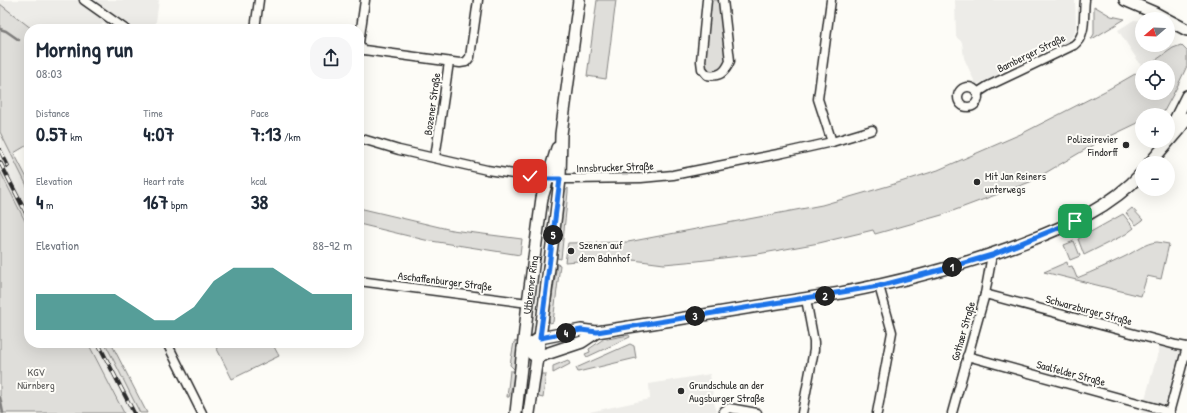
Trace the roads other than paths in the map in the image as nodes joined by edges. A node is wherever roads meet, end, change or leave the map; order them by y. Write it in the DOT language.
graph roads {
  1 [pos="84,0"];
  2 [pos="259,0"];
  3 [pos="365,0"];
  4 [pos="478,0"];
  5 [pos="579,0"];
  6 [pos="707,0"];
  7 [pos="723,0"];
  8 [pos="831,0"];
  9 [pos="1085,0"];
  10 [pos="1125,0"];
  11 [pos="1141,3"];
  12 [pos="1156,12"];
  13 [pos="1175,23"];
  14 [pos="118,24"];
  15 [pos="256,24"];
  16 [pos="362,24"];
  17 [pos="1187,30"];
  18 [pos="364,50"];
  19 [pos="449,62"];
  20 [pos="977,93"];
  21 [pos="1187,96"];
  22 [pos="1187,118"];
  23 [pos="1175,120"];
  24 [pos="872,130"];
  25 [pos="1175,132"];
  26 [pos="561,134"];
  27 [pos="364,140"];
  28 [pos="832,142"];
  29 [pos="1162,148"];
  30 [pos="1156,156"];
  31 [pos="435,158"];
  32 [pos="547,179"];
  33 [pos="560,179"];
  34 [pos="1135,179"];
  35 [pos="992,255"];
  36 [pos="364,282"];
  37 [pos="879,286"];
  38 [pos="984,294"];
  39 [pos="806,298"];
  40 [pos="528,303"];
  41 [pos="597,332"];
  42 [pos="540,338"];
  43 [pos="1187,347"];
  44 [pos="170,348"];
  45 [pos="523,349"];
  46 [pos="967,356"];
  47 [pos="537,357"];
  48 [pos="724,412"];
  49 [pos="202,413"];
  50 [pos="516,413"];
  51 [pos="529,413"];
  52 [pos="757,413"];
  53 [pos="802,413"];
  54 [pos="877,413"];
  55 [pos="952,413"];
  56 [pos="1169,413"];
  1 -- 14 [label="street"];
  2 -- 15 [label="street"];
  3 -- 16 [label="street"];
  4 -- 19 [label="street, Bozener Straße"];
  5 -- 26 [label="main road, Utbremer Ring"];
  6 -- 7 [label="street"];
  8 -- 28 [label="street"];
  9 -- 20 [label="street, Bamberger Straße"];
  10 -- 11 [label="main road"];
  11 -- 12 [label="main road"];
  13 -- 17 [label="main road"];
  18 -- 19 [label="street"];
  19 -- 31 [label="street, Bozener Straße"];
  21 -- 23 [label="main road"];
  22 -- 25 [label="main road"];
  24 -- 28 [label="street, Innsbrucker Straße"];
  26 -- 32 [label="main road, Utbremer Ring"];
  26 -- 33 [label="main road, Utbremer Ring"];
  27 -- 31 [label="street, Innsbrucker Straße"];
  28 -- 33 [label="street, Innsbrucker Straße"];
  29 -- 30 [label="main road"];
  31 -- 32 [label="street, Innsbrucker Straße"];
  32 -- 33 [label="street, Innsbrucker Straße"];
  32 -- 40 [label="main road, Utbremer Ring"];
  33 -- 42 [label="main road, Utbremer Ring"];
  34 -- 35 [label="main road"];
  35 -- 37 [label="main road"];
  35 -- 38 [label="street, Gothaer Straße"];
  36 -- 40 [label="street, Aschaffenburger Straße"];
  37 -- 39 [label="main road"];
  37 -- 54 [label="street"];
  38 -- 43 [label="street, Schwarzburger Straße"];
  38 -- 46 [label="street, Gothaer Straße"];
  39 -- 41 [label="main road"];
  39 -- 53 [label="street"];
  40 -- 45 [label="main road, Utbremer Ring"];
  41 -- 42 [label="main road"];
  41 -- 47 [label="main road"];
  42 -- 45 [label="main road"];
  42 -- 47 [label="main road, Utbremer Ring"];
  43 -- 56 [label="street"];
  44 -- 49 [label="street"];
  45 -- 47 [label="main road"];
  45 -- 50 [label="main road, Utbremer Ring"];
  46 -- 55 [label="street, Gothaer Straße"];
  46 -- 56 [label="street, Saalfelder Straße"];
  47 -- 51 [label="main road, Utbremer Ring"];
  48 -- 52 [label="street"];
}
